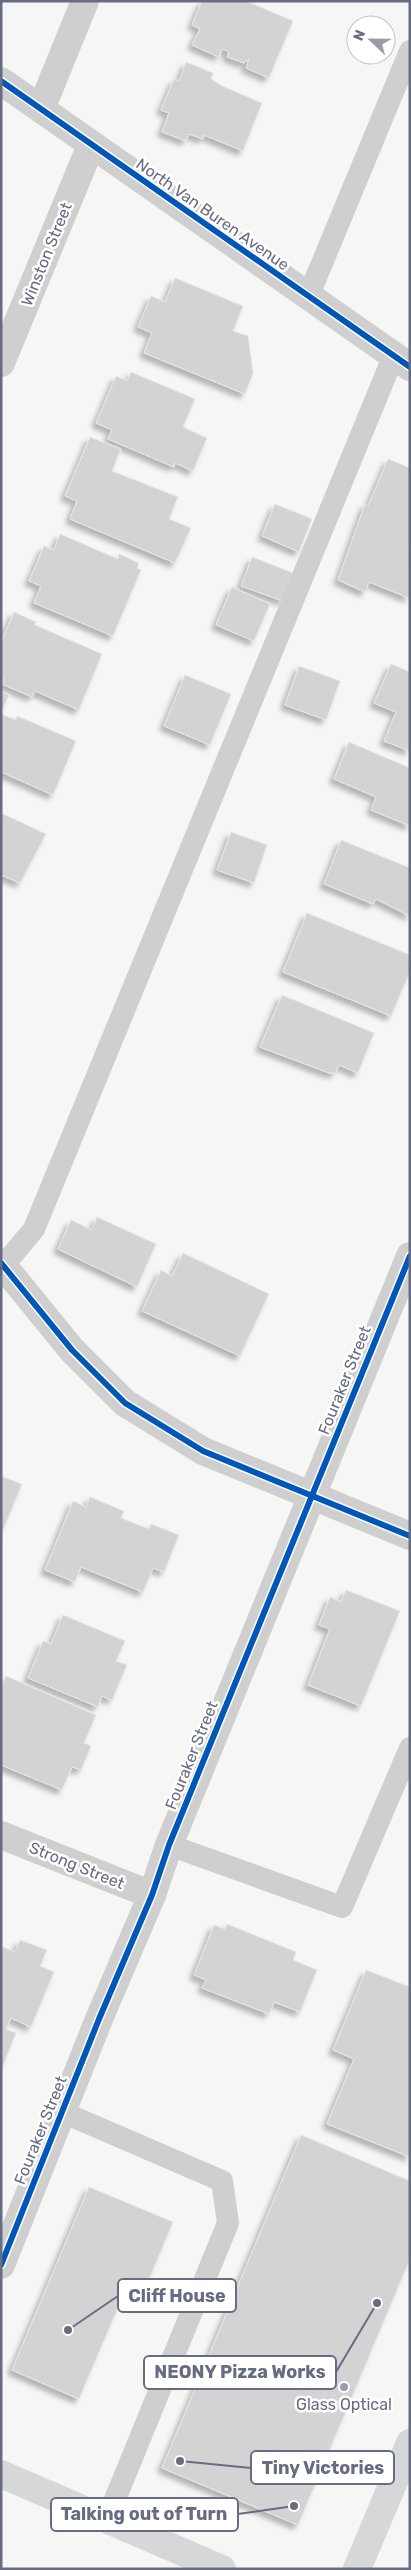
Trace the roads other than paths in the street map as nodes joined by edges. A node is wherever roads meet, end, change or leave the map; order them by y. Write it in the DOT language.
graph roads {
  1 [pos="85,1"];
  2 [pos="410,51"];
  3 [pos="1,81"];
  4 [pos="41,109"];
  5 [pos="91,145"];
  6 [pos="308,297"];
  7 [pos="402,361"];
  8 [pos="1,363"];
  9 [pos="410,1256"];
  10 [pos="2,1264"];
  11 [pos="312,1496"];
  12 [pos="410,1536"];
  13 [pos="410,1748"];
  14 [pos="1,1835"];
  15 [pos="169,1845"];
  16 [pos="152,1895"];
  17 [pos="62,2112"];
  18 [pos="1,2265"];
  19 [pos="410,2443"];
  20 [pos="1,2474"];
  21 [pos="107,2519"];
  22 [pos="222,2569"];
  23 [pos="358,2569"];
  1 -- 4 [label="street"];
  2 -- 6 [label="lane"];
  3 -- 4 [label="street, North Van Buren Avenue"];
  4 -- 5 [label="street, North Van Buren Avenue"];
  5 -- 6 [label="street, North Van Buren Avenue"];
  5 -- 8 [label="street, Winston Street"];
  6 -- 7 [label="street, North Van Buren Avenue"];
  7 -- 10 [label="lane"];
  9 -- 11 [label="street, Fouraker Street"];
  10 -- 11 [label="street"];
  11 -- 12 [label="street"];
  11 -- 15 [label="street, Fouraker Street"];
  13 -- 15 [label="lane"];
  14 -- 16 [label="street, Strong Street"];
  15 -- 16 [label="street, Fouraker Street"];
  16 -- 17 [label="street, Fouraker Street"];
  17 -- 18 [label="street, Fouraker Street"];
  17 -- 21 [label="lane"];
  19 -- 23 [label="main road"];
  20 -- 21 [label="main road"];
  21 -- 22 [label="main road"];
}
